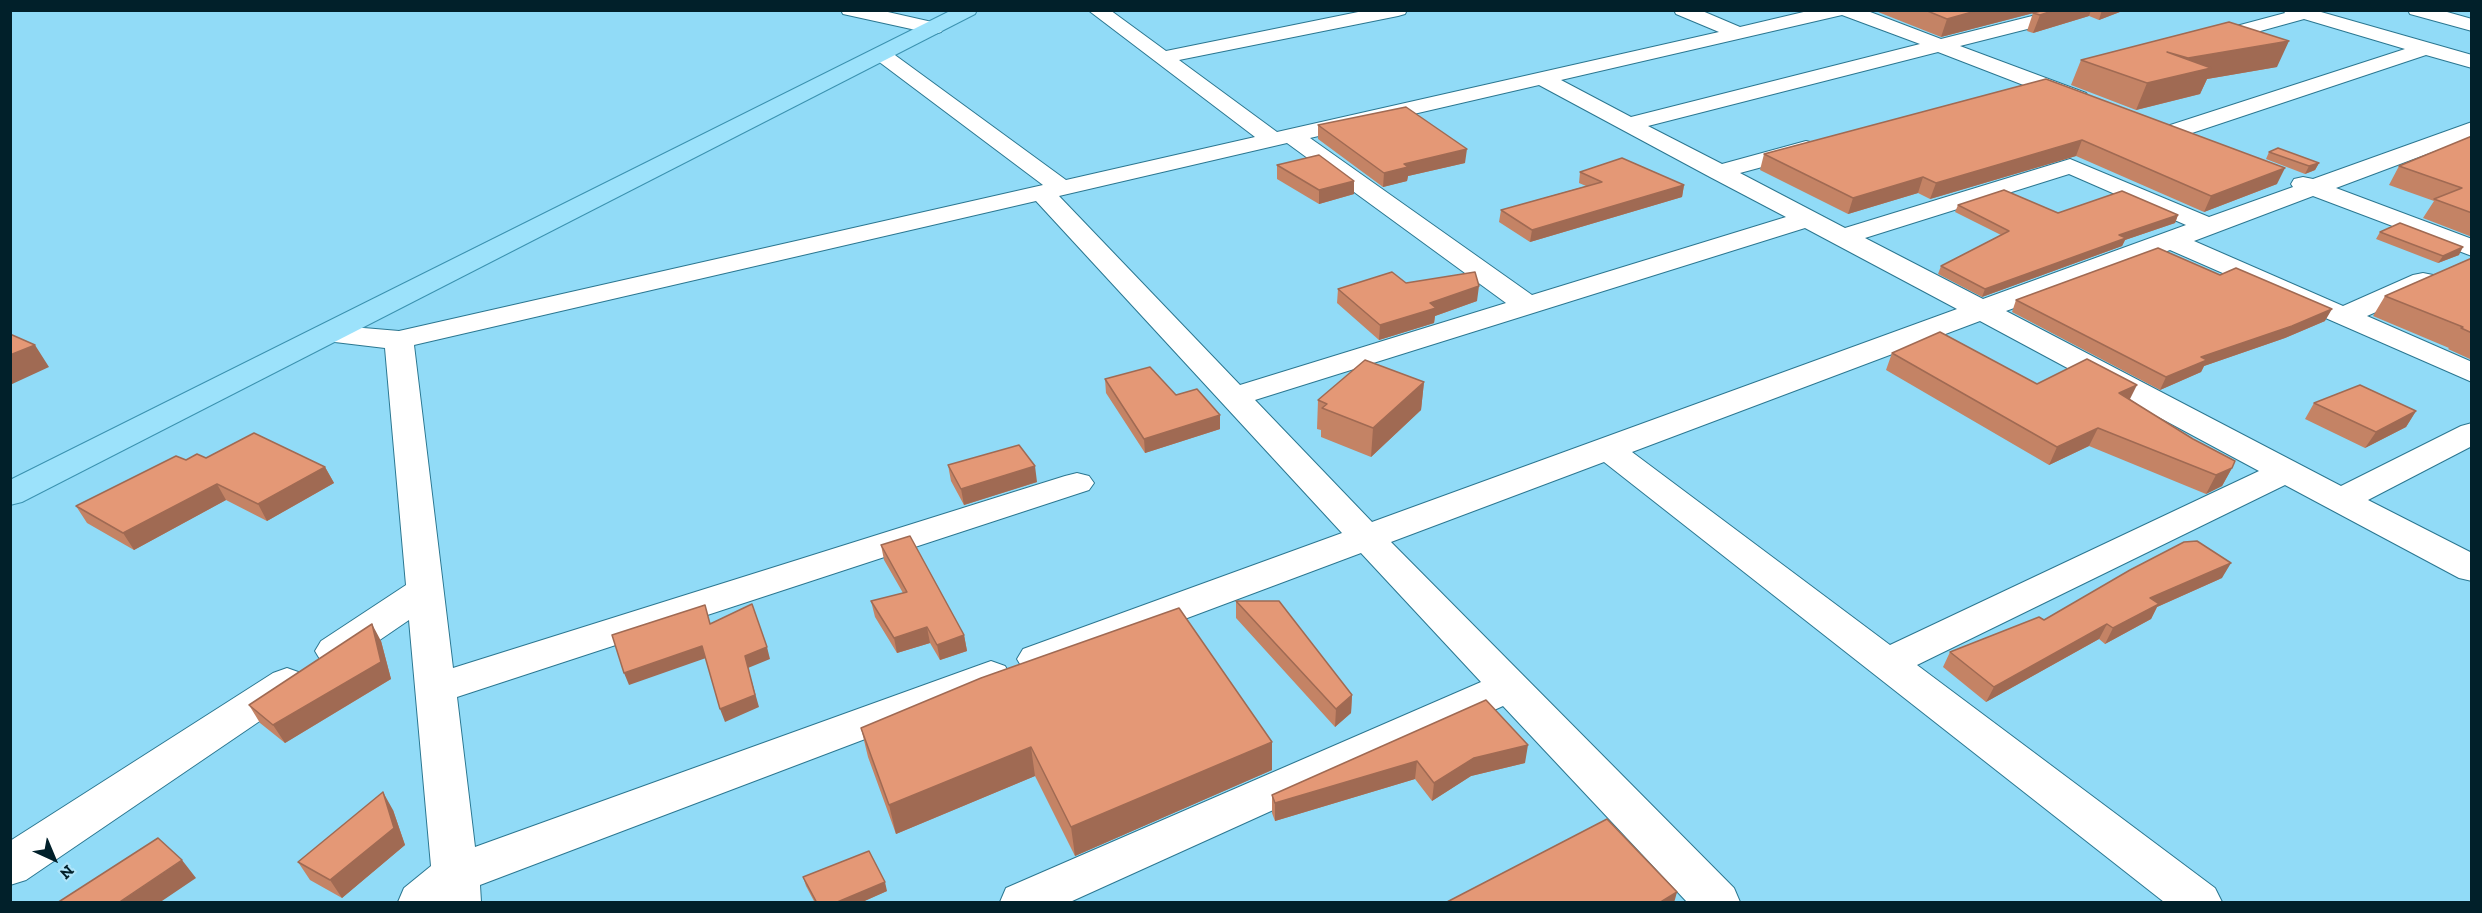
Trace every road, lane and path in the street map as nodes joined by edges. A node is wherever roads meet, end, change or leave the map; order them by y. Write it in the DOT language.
graph roads {
  1 [pos="850,10"];
  2 [pos="968,10"];
  3 [pos="1097,10"];
  4 [pos="1398,10"];
  5 [pos="1683,10"];
  6 [pos="1839,10"];
  7 [pos="1846,10"];
  8 [pos="2080,10"];
  9 [pos="2417,10"];
  10 [pos="2298,12"];
  11 [pos="2466,21"];
  12 [pos="934,28"];
  13 [pos="1738,33"];
  14 [pos="2189,44"];
  15 [pos="1940,46"];
  16 [pos="2424,49"];
  17 [pos="880,54"];
  18 [pos="1161,58"];
  19 [pos="2472,62"];
  20 [pos="2075,75"];
  21 [pos="1541,78"];
  22 [pos="2041,84"];
  23 [pos="2006,94"];
  24 [pos="2094,105"];
  25 [pos="1628,124"];
  26 [pos="2148,125"];
  27 [pos="2472,129"];
  28 [pos="2169,133"];
  29 [pos="1283,138"];
  30 [pos="1822,144"];
  31 [pos="2202,146"];
  32 [pos="1718,172"];
  33 [pos="2279,175"];
  34 [pos="2312,188"];
  35 [pos="1052,190"];
  36 [pos="1807,219"];
  37 [pos="2209,226"];
  38 [pos="1842,237"];
  39 [pos="2170,240"];
  40 [pos="2472,248"];
  41 [pos="2472,261"];
  42 [pos="1527,305"];
  43 [pos="1980,310"];
  44 [pos="2343,316"];
  45 [pos="328,334"];
  46 [pos="399,340"];
  47 [pos="2472,373"];
  48 [pos="1233,397"];
  49 [pos="2472,433"];
  50 [pos="1606,448"];
  51 [pos="2286,471"];
  52 [pos="1077,483"];
  53 [pos="10,494"];
  54 [pos="2340,500"];
  55 [pos="1366,537"];
  56 [pos="2472,569"];
  57 [pos="426,590"];
  58 [pos="1886,663"];
  59 [pos="1509,686"];
  60 [pos="436,689"];
  61 [pos="10,866"];
  62 [pos="456,888"];
  63 [pos="1033,901"];
  64 [pos="421,903"];
  65 [pos="1717,903"];
  66 [pos="2198,903"];
  1 -- 12 [label="street"];
  2 -- 12 [label="main road"];
  3 -- 18 [label="street"];
  4 -- 18 [label="street"];
  5 -- 13 [label="street"];
  6 -- 13 [label="street"];
  7 -- 15 [label="street"];
  8 -- 15 [label="street"];
  9 -- 11 [label="street"];
  10 -- 14 [label="street"];
  10 -- 16 [label="street"];
  12 -- 17 [label="main road"];
  13 -- 21 [label="street"];
  15 -- 22 [label="street"];
  15 -- 25 [label="street"];
  16 -- 19 [label="street"];
  16 -- 28 [label="street"];
  17 -- 35 [label="street"];
  17 -- 45 [label="main road"];
  18 -- 29 [label="street"];
  20 -- 22 [label="street"];
  21 -- 25 [label="street"];
  21 -- 29 [label="street"];
  22 -- 23 [label="street"];
  22 -- 24 [label="street"];
  25 -- 32 [label="street"];
  26 -- 28 [label="street"];
  27 -- 34 [label="street"];
  28 -- 31 [label="street"];
  29 -- 35 [label="street"];
  29 -- 42 [label="street"];
  30 -- 32 [label="street"];
  32 -- 36 [label="street"];
  33 -- 34 [label="street"];
  34 -- 37 [label="street"];
  34 -- 40 [label="street"];
  35 -- 46 [label="street"];
  35 -- 48 [label="street"];
  36 -- 38 [label="street"];
  36 -- 42 [label="street"];
  37 -- 38 [label="street"];
  37 -- 39 [label="street"];
  38 -- 43 [label="street"];
  39 -- 43 [label="street"];
  39 -- 44 [label="street"];
  41 -- 44 [label="street"];
  42 -- 48 [label="street"];
  43 -- 50 [label="street"];
  43 -- 51 [label="street"];
  44 -- 47 [label="street"];
  45 -- 46 [label="street"];
  45 -- 53 [label="main road"];
  46 -- 57 [label="street"];
  48 -- 55 [label="street"];
  49 -- 54 [label="street"];
  50 -- 55 [label="street"];
  50 -- 58 [label="street"];
  51 -- 54 [label="street"];
  51 -- 58 [label="street"];
  52 -- 60 [label="street"];
  54 -- 56 [label="street"];
  55 -- 59 [label="street"];
  55 -- 62 [label="street"];
  57 -- 60 [label="street"];
  57 -- 61 [label="street"];
  58 -- 66 [label="street"];
  59 -- 63 [label="street"];
  59 -- 65 [label="street"];
  60 -- 62 [label="street"];
  62 -- 64 [label="street"];
}
